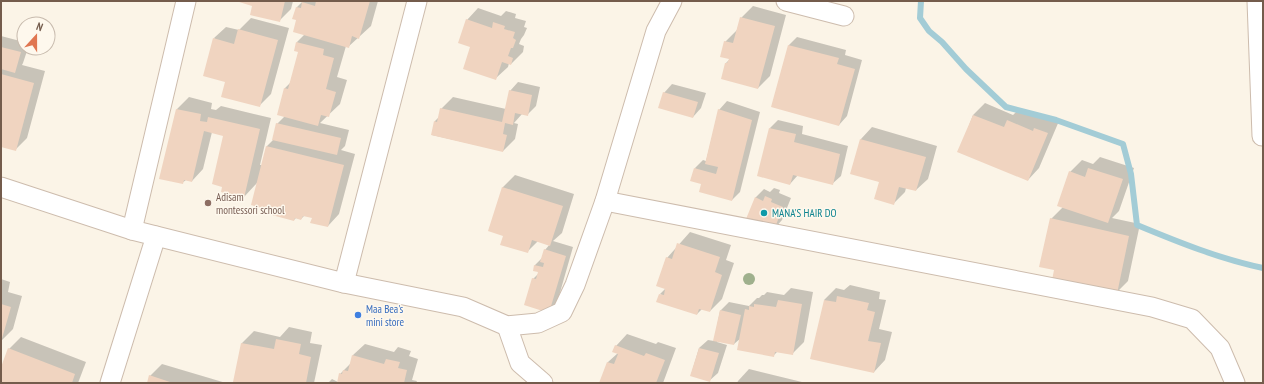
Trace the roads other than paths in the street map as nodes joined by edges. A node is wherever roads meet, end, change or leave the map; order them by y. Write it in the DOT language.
graph roads {
  1 [pos="186,1"];
  2 [pos="417,1"];
  3 [pos="672,1"];
  4 [pos="786,1"];
  5 [pos="1257,1"];
  6 [pos="844,16"];
  7 [pos="1262,136"];
  8 [pos="1,188"];
  9 [pos="605,201"];
  10 [pos="132,230"];
  11 [pos="156,236"];
  12 [pos="344,283"];
  13 [pos="507,326"];
  14 [pos="110,383"];
  15 [pos="543,383"];
  16 [pos="1235,383"];
  1 -- 10 [label="street"];
  2 -- 12 [label="street"];
  3 -- 9 [label="street"];
  4 -- 6 [label="street"];
  5 -- 7 [label="street"];
  8 -- 10 [label="street"];
  9 -- 13 [label="street"];
  9 -- 16 [label="street"];
  10 -- 11 [label="street"];
  11 -- 12 [label="street"];
  11 -- 14 [label="street"];
  12 -- 13 [label="street"];
  13 -- 15 [label="street"];
}
